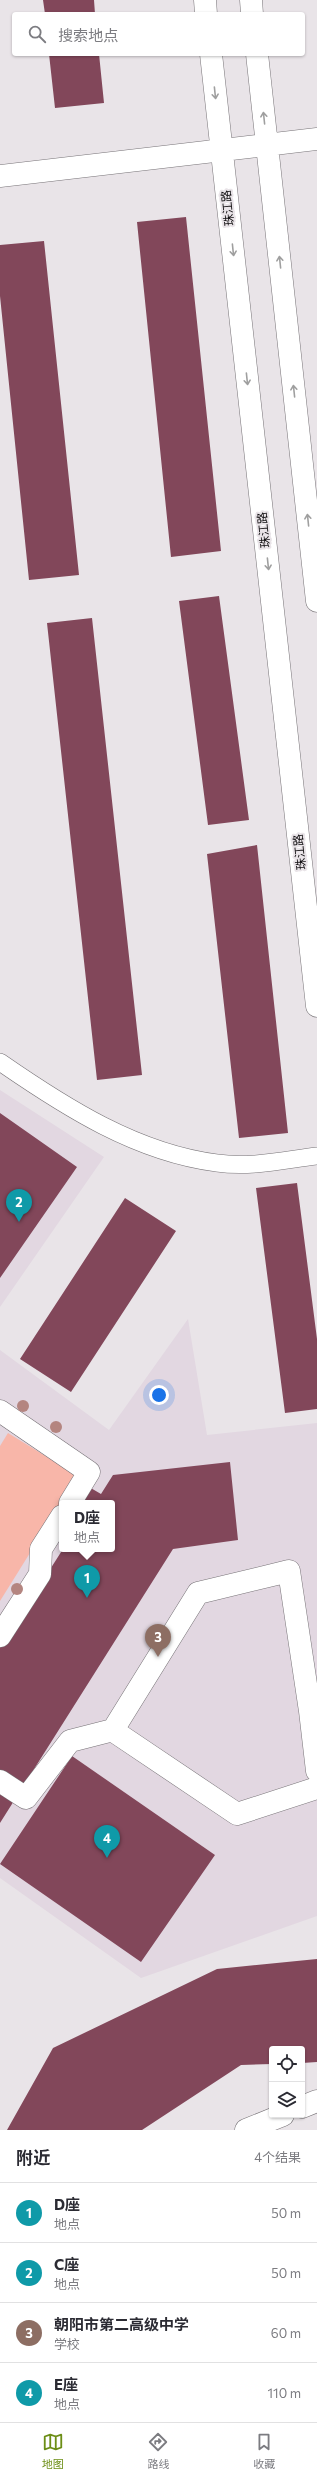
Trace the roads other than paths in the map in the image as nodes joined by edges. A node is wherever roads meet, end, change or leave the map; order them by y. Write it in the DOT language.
graph roads {
  1 [pos="205,0"];
  2 [pos="251,0"];
  3 [pos="206,12"];
  4 [pos="252,12"];
  5 [pos="211,56"];
  6 [pos="257,56"];
  7 [pos="317,139"];
  8 [pos="267,145"];
  9 [pos="222,150"];
  10 [pos="0,176"];
  11 [pos="317,601"];
  12 [pos="317,1006"];
  13 [pos="0,1062"];
  14 [pos="317,1156"];
  15 [pos="0,1410"];
  16 [pos="72,1500"];
  17 [pos="59,1521"];
  18 [pos="0,1636"];
  19 [pos="314,1711"];
  20 [pos="112,1730"];
  21 [pos="317,1771"];
  22 [pos="0,1781"];
  23 [pos="317,1788"];
  24 [pos="317,2101"];
  25 [pos="305,2106"];
  26 [pos="276,2118"];
  27 [pos="246,2130"];
  1 -- 3 [label="main road"];
  2 -- 4 [label="main road"];
  5 -- 9 [label="main road, 珠江路, one-way"];
  8 -- 6 [label="main road, one-way"];
  7 -- 8 [label="main road"];
  8 -- 9 [label="main road"];
  11 -- 8 [label="main road, one-way"];
  9 -- 10 [label="main road"];
  9 -- 12 [label="main road, 珠江路, one-way"];
  13 -- 14 [label="lane"];
  15 -- 16 [label="main road"];
  17 -- 18 [label="main road"];
  19 -- 20 [label="main road"];
  19 -- 21 [label="main road"];
  20 -- 22 [label="main road"];
  20 -- 23 [label="main road"];
  24 -- 25 [label="main road"];
  26 -- 27 [label="main road"];
}
